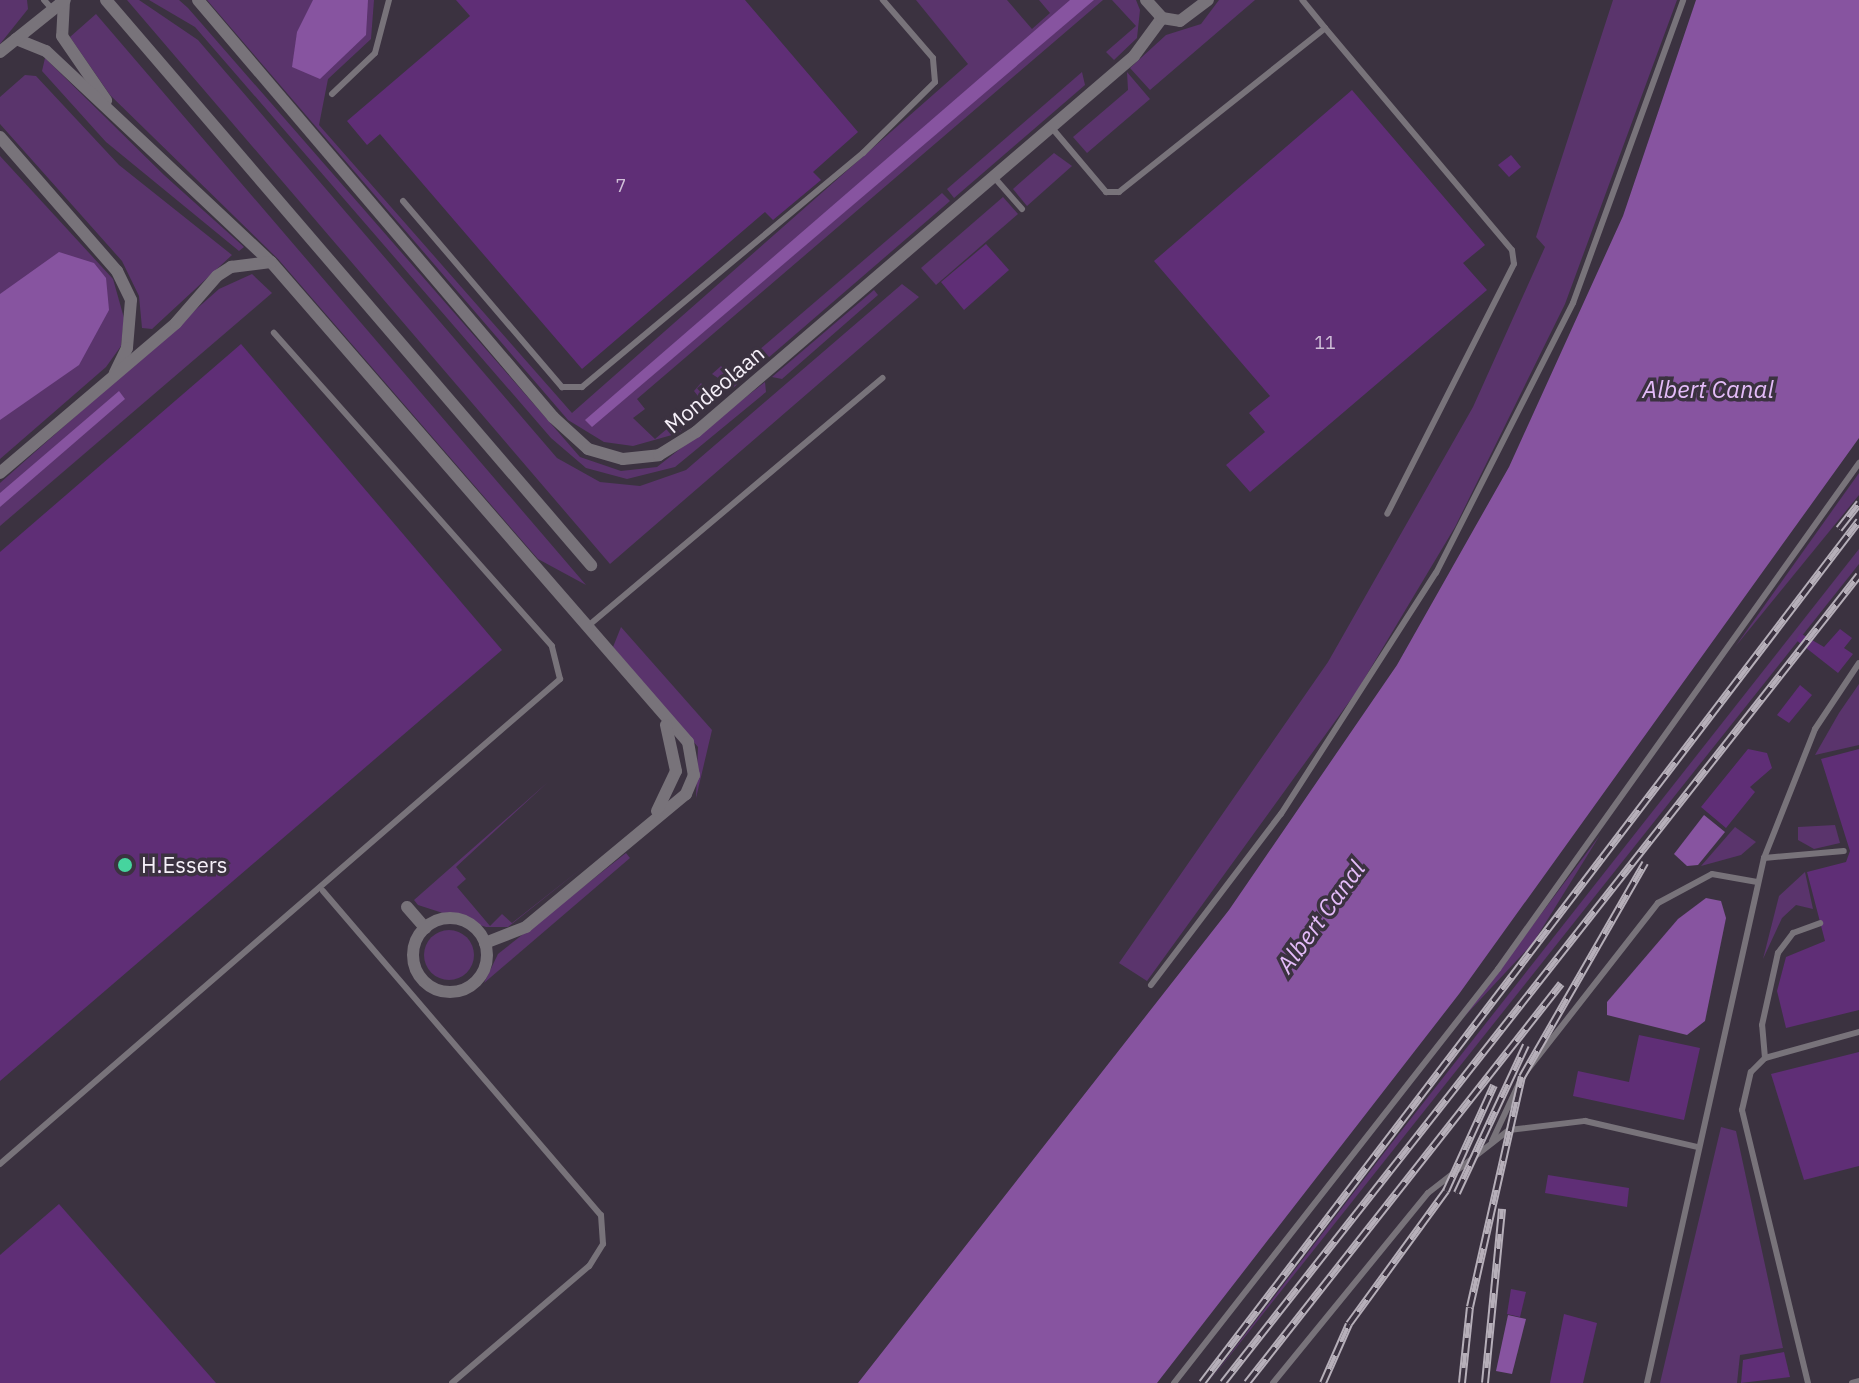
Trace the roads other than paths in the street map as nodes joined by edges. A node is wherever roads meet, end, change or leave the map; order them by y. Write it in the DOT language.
graph roads {
  1 [pos="106,0"];
  2 [pos="190,0"];
  3 [pos="198,0"];
  4 [pos="389,0"];
  5 [pos="883,0"];
  6 [pos="1146,0"];
  7 [pos="1208,0"];
  8 [pos="1302,0"];
  9 [pos="1683,0"];
  10 [pos="64,1"];
  11 [pos="48,5"];
  12 [pos="1162,18"];
  13 [pos="212,20"];
  14 [pos="1325,28"];
  15 [pos="16,39"];
  16 [pos="1,52"];
  17 [pos="332,94"];
  18 [pos="122,122"];
  19 [pos="1051,127"];
  20 [pos="0,137"];
  21 [pos="5,149"];
  22 [pos="993,176"];
  23 [pos="403,201"];
  24 [pos="1022,209"];
  25 [pos="271,262"];
  26 [pos="274,333"];
  27 [pos="883,378"];
  28 [pos="111,380"];
  29 [pos="1859,463"];
  30 [pos="0,473"];
  31 [pos="1387,514"];
  32 [pos="591,565"];
  33 [pos="585,628"];
  34 [pos="1859,663"];
  35 [pos="661,714"];
  36 [pos="644,828"];
  37 [pos="1844,851"];
  38 [pos="1764,858"];
  39 [pos="1757,882"];
  40 [pos="323,891"];
  41 [pos="407,907"];
  42 [pos="1820,923"];
  43 [pos="425,928"];
  44 [pos="485,943"];
  45 [pos="1151,985"];
  46 [pos="1859,1032"];
  47 [pos="1765,1058"];
  48 [pos="1492,1141"];
  49 [pos="1698,1147"];
  50 [pos="0,1164"];
  51 [pos="1859,1381"];
  52 [pos="452,1383"];
  53 [pos="1174,1383"];
  54 [pos="1273,1383"];
  55 [pos="1647,1383"];
  56 [pos="1808,1383"];
  57 [pos="1852,1383"];
  1 -- 32 [label="street"];
  2 -- 13 [label="street"];
  3 -- 13 [label="street"];
  4 -- 17 [label="lane"];
  5 -- 23 [label="lane"];
  6 -- 12 [label="street"];
  7 -- 12 [label="street"];
  8 -- 14 [label="lane"];
  9 -- 45 [label="lane"];
  10 -- 11 [label="street"];
  10 -- 18 [label="street"];
  11 -- 15 [label="street"];
  12 -- 19 [label="street, Mondeolaan"];
  13 -- 22 [label="street, Mondeolaan"];
  14 -- 19 [label="lane"];
  14 -- 31 [label="lane"];
  15 -- 16 [label="street"];
  15 -- 18 [label="street"];
  18 -- 25 [label="street"];
  19 -- 22 [label="street, Mondeolaan"];
  20 -- 21 [label="street"];
  21 -- 28 [label="street"];
  22 -- 24 [label="lane"];
  25 -- 28 [label="street"];
  25 -- 33 [label="street"];
  26 -- 40 [label="lane"];
  27 -- 33 [label="lane"];
  28 -- 30 [label="street"];
  29 -- 53 [label="lane"];
  33 -- 35 [label="street"];
  34 -- 38 [label="lane"];
  35 -- 36 [label="street"];
  35 -- 36 [label="street"];
  36 -- 44 [label="street"];
  37 -- 38 [label="lane"];
  38 -- 39 [label="lane"];
  39 -- 48 [label="lane"];
  39 -- 49 [label="lane"];
  40 -- 50 [label="lane"];
  40 -- 52 [label="lane"];
  41 -- 43 [label="street"];
  42 -- 47 [label="lane"];
  43 -- 44 [label="street"];
  43 -- 44 [label="street"];
  46 -- 47 [label="lane"];
  47 -- 56 [label="lane"];
  48 -- 49 [label="lane"];
  48 -- 54 [label="lane"];
  49 -- 55 [label="lane"];
  51 -- 57 [label="lane"];
}
